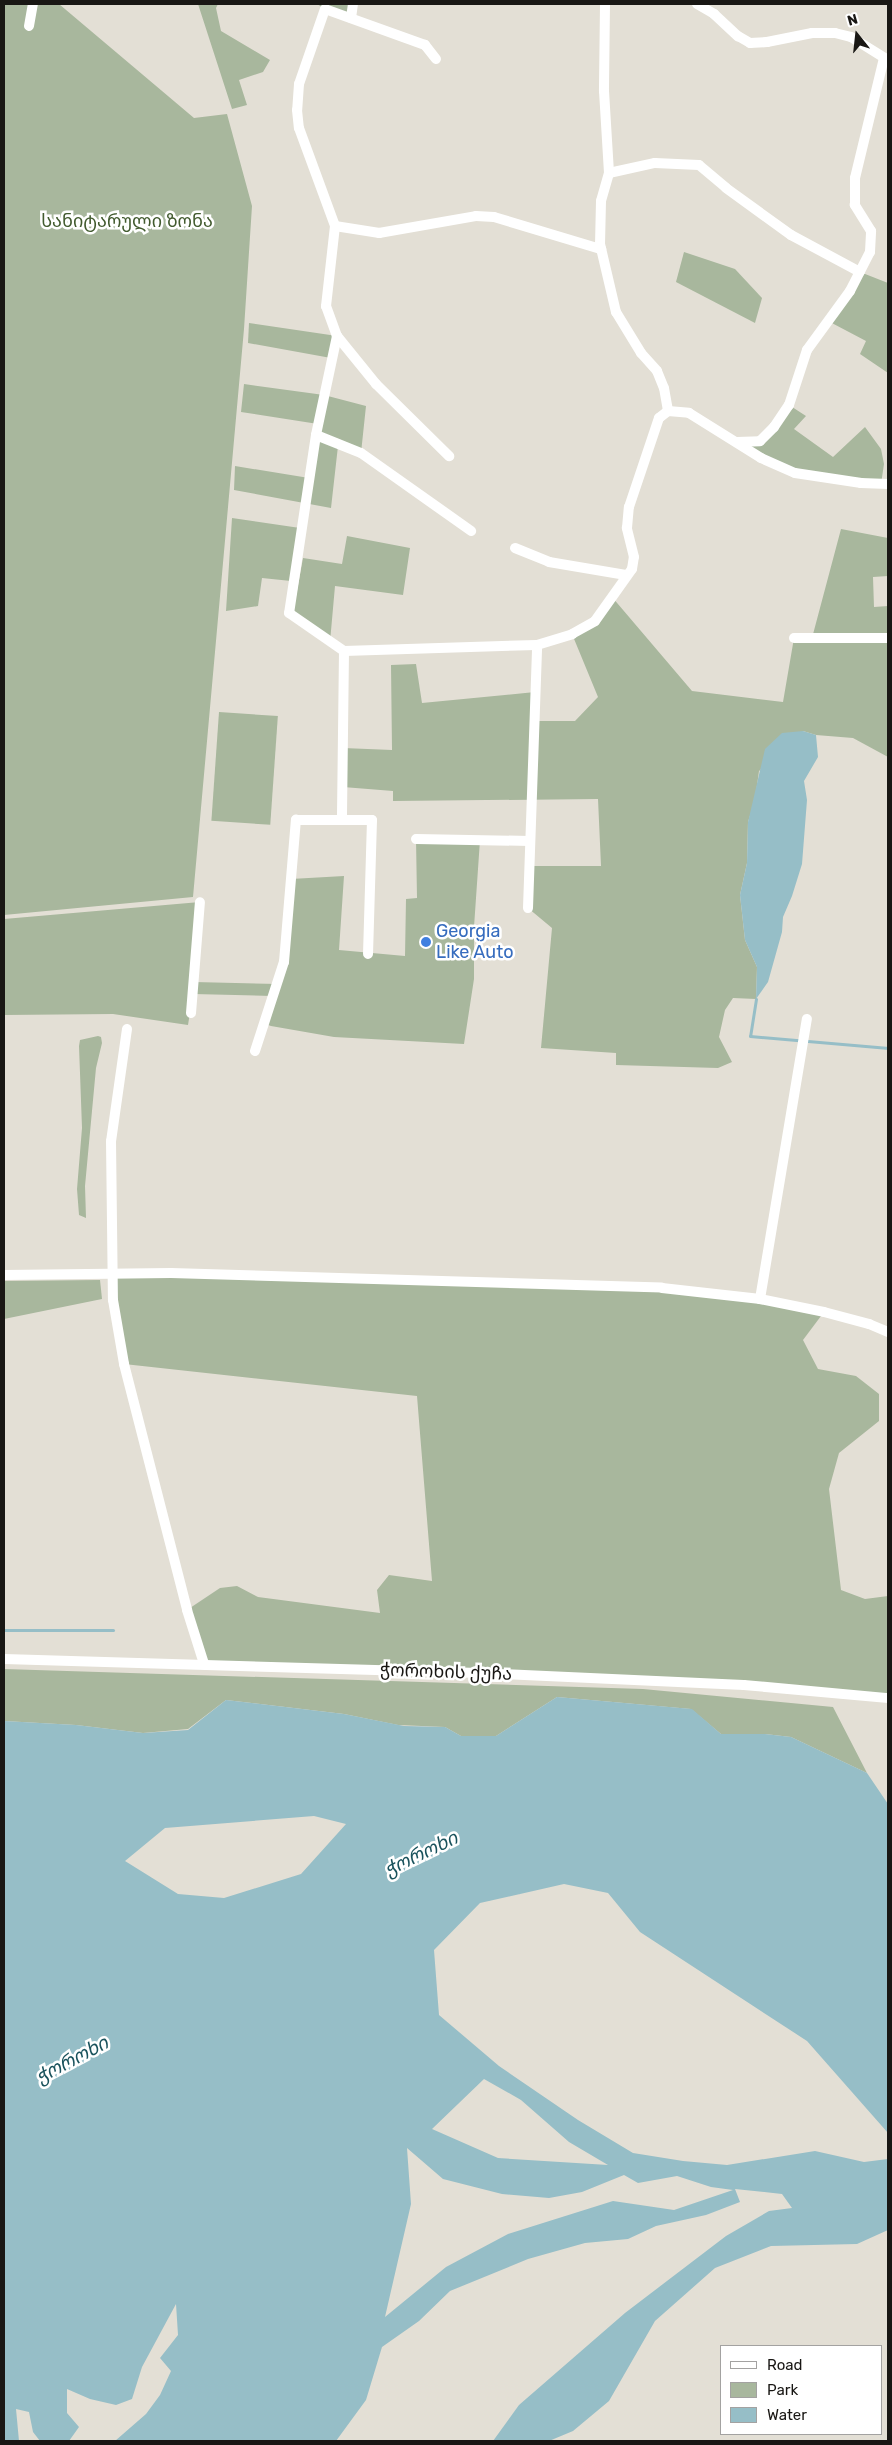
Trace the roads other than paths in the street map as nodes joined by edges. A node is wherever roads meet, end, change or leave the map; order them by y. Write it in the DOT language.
graph roads {
  1 [pos="33,4"];
  2 [pos="353,4"];
  3 [pos="604,4"];
  4 [pos="697,4"];
  5 [pos="351,18"];
  6 [pos="29,26"];
  7 [pos="436,59"];
  8 [pos="886,59"];
  9 [pos="609,173"];
  10 [pos="335,226"];
  11 [pos="601,249"];
  12 [pos="860,272"];
  13 [pos="337,336"];
  14 [pos="668,411"];
  15 [pos="316,435"];
  16 [pos="737,442"];
  17 [pos="449,456"];
  18 [pos="888,484"];
  19 [pos="471,531"];
  20 [pos="515,548"];
  21 [pos="626,575"];
  22 [pos="794,638"];
  23 [pos="888,638"];
  24 [pos="537,645"];
  25 [pos="344,652"];
  26 [pos="342,820"];
  27 [pos="416,839"];
  28 [pos="530,841"];
  29 [pos="200,902"];
  30 [pos="528,908"];
  31 [pos="368,954"];
  32 [pos="191,1012"];
  33 [pos="807,1019"];
  34 [pos="127,1029"];
  35 [pos="255,1051"];
  36 [pos="112,1274"];
  37 [pos="4,1275"];
  38 [pos="760,1299"];
  39 [pos="888,1332"];
  40 [pos="4,1659"];
  41 [pos="204,1664"];
  42 [pos="888,1698"];
  1 -- 6 [label="street"];
  2 -- 5 [label="street"];
  3 -- 9 [label="street"];
  4 -- 8 [label="street"];
  5 -- 7 [label="street"];
  5 -- 10 [label="street"];
  8 -- 12 [label="street"];
  9 -- 11 [label="street"];
  9 -- 12 [label="street"];
  10 -- 11 [label="street"];
  10 -- 13 [label="street"];
  11 -- 14 [label="street"];
  12 -- 16 [label="street"];
  13 -- 15 [label="street"];
  13 -- 17 [label="street"];
  14 -- 16 [label="street"];
  14 -- 21 [label="street"];
  15 -- 19 [label="street"];
  15 -- 25 [label="street"];
  16 -- 18 [label="street"];
  20 -- 21 [label="street"];
  21 -- 24 [label="street"];
  22 -- 23 [label="street"];
  24 -- 25 [label="street"];
  24 -- 28 [label="street"];
  25 -- 26 [label="street"];
  26 -- 31 [label="street"];
  26 -- 35 [label="street"];
  27 -- 28 [label="street"];
  28 -- 30 [label="street"];
  29 -- 32 [label="street"];
  33 -- 38 [label="street"];
  34 -- 36 [label="street"];
  36 -- 37 [label="street"];
  36 -- 38 [label="street"];
  36 -- 41 [label="street"];
  38 -- 39 [label="street"];
  40 -- 41 [label="street, ჭოროხის ქუჩა"];
  41 -- 42 [label="street, ჭოროხის ქუჩა"];
}
